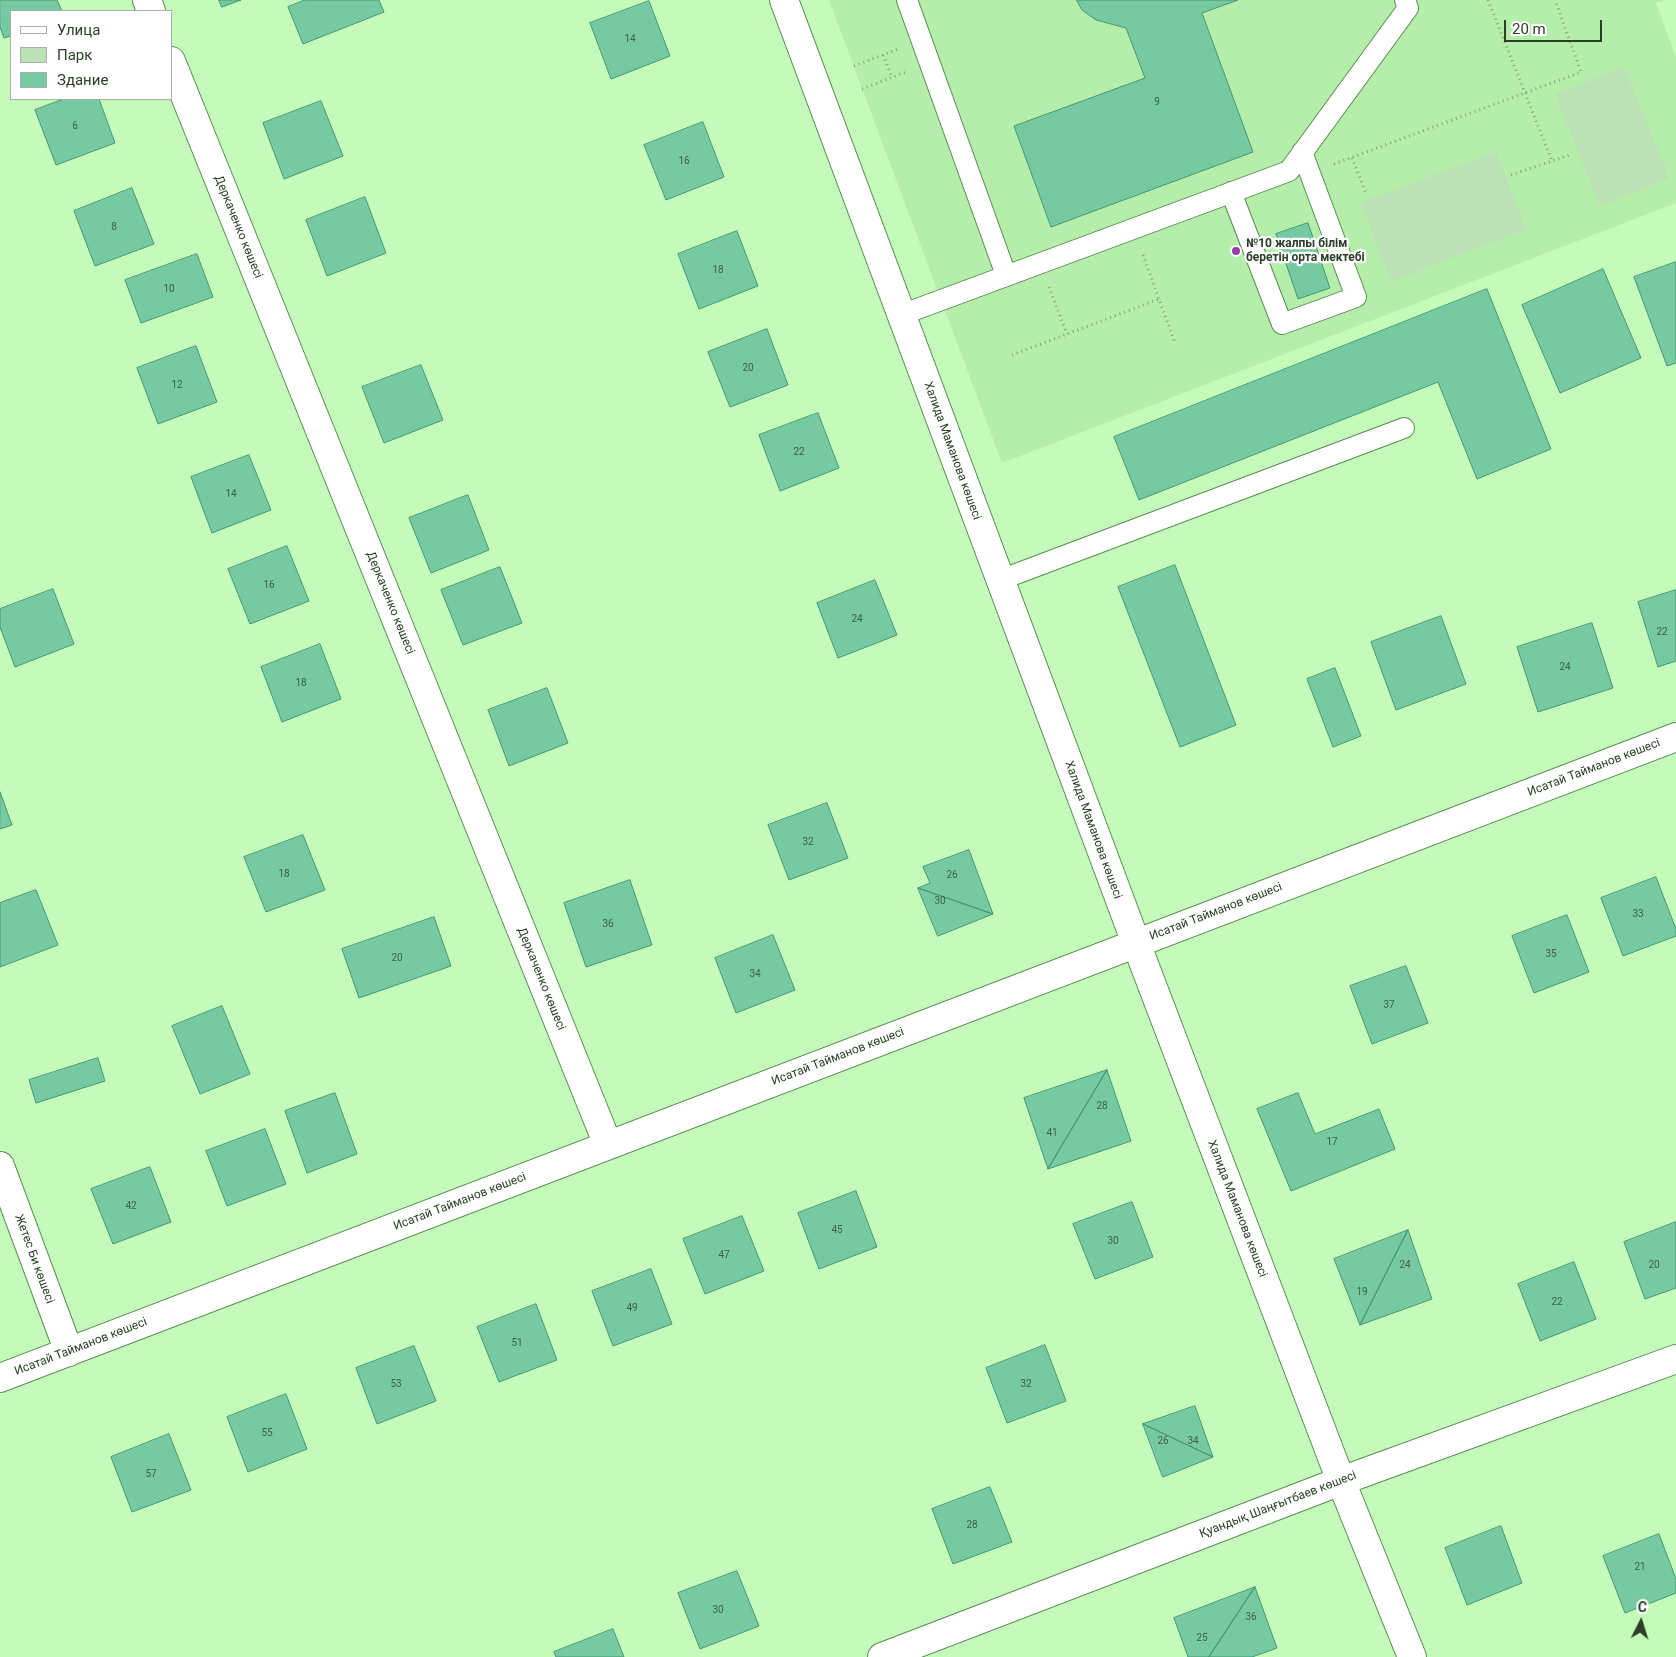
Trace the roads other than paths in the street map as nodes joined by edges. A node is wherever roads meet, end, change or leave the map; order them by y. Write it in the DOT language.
graph roads {
  1 [pos="784,0"];
  2 [pos="908,0"];
  3 [pos="1405,0"];
  4 [pos="172,63"];
  5 [pos="1302,152"];
  6 [pos="1231,192"];
  7 [pos="1006,275"];
  8 [pos="901,315"];
  9 [pos="1404,428"];
  10 [pos="1000,580"];
  11 [pos="1676,737"];
  12 [pos="1136,943"];
  13 [pos="608,1145"];
  14 [pos="0,1166"];
  15 [pos="69,1352"];
  16 [pos="1676,1359"];
  17 [pos="0,1378"];
  18 [pos="1341,1481"];
  19 [pos="882,1657"];
  20 [pos="1412,1657"];
  1 -- 8 [label="street, Халида Маманова көшесі"];
  2 -- 7 [label="lane"];
  3 -- 5 [label="lane"];
  4 -- 13 [label="street, Деркаченко көшесі"];
  5 -- 6 [label="lane"];
  5 -- 6 [label="lane"];
  6 -- 7 [label="lane"];
  7 -- 8 [label="lane"];
  8 -- 10 [label="street, Халида Маманова көшесі"];
  9 -- 10 [label="lane"];
  10 -- 12 [label="street, Халида Маманова көшесі"];
  11 -- 12 [label="street, Исатай Тайманов көшесі"];
  12 -- 13 [label="street, Исатай Тайманов көшесі"];
  12 -- 18 [label="street, Халида Маманова көшесі"];
  13 -- 15 [label="street, Исатай Тайманов көшесі"];
  14 -- 15 [label="street, Жетес Би көшесі"];
  15 -- 17 [label="street, Исатай Тайманов көшесі"];
  16 -- 18 [label="street, Қуандық Шаңғытбаев көшесі"];
  18 -- 19 [label="street, Қуандық Шаңғытбаев көшесі"];
  18 -- 20 [label="street, Халида Маманова көшесі"];
}
